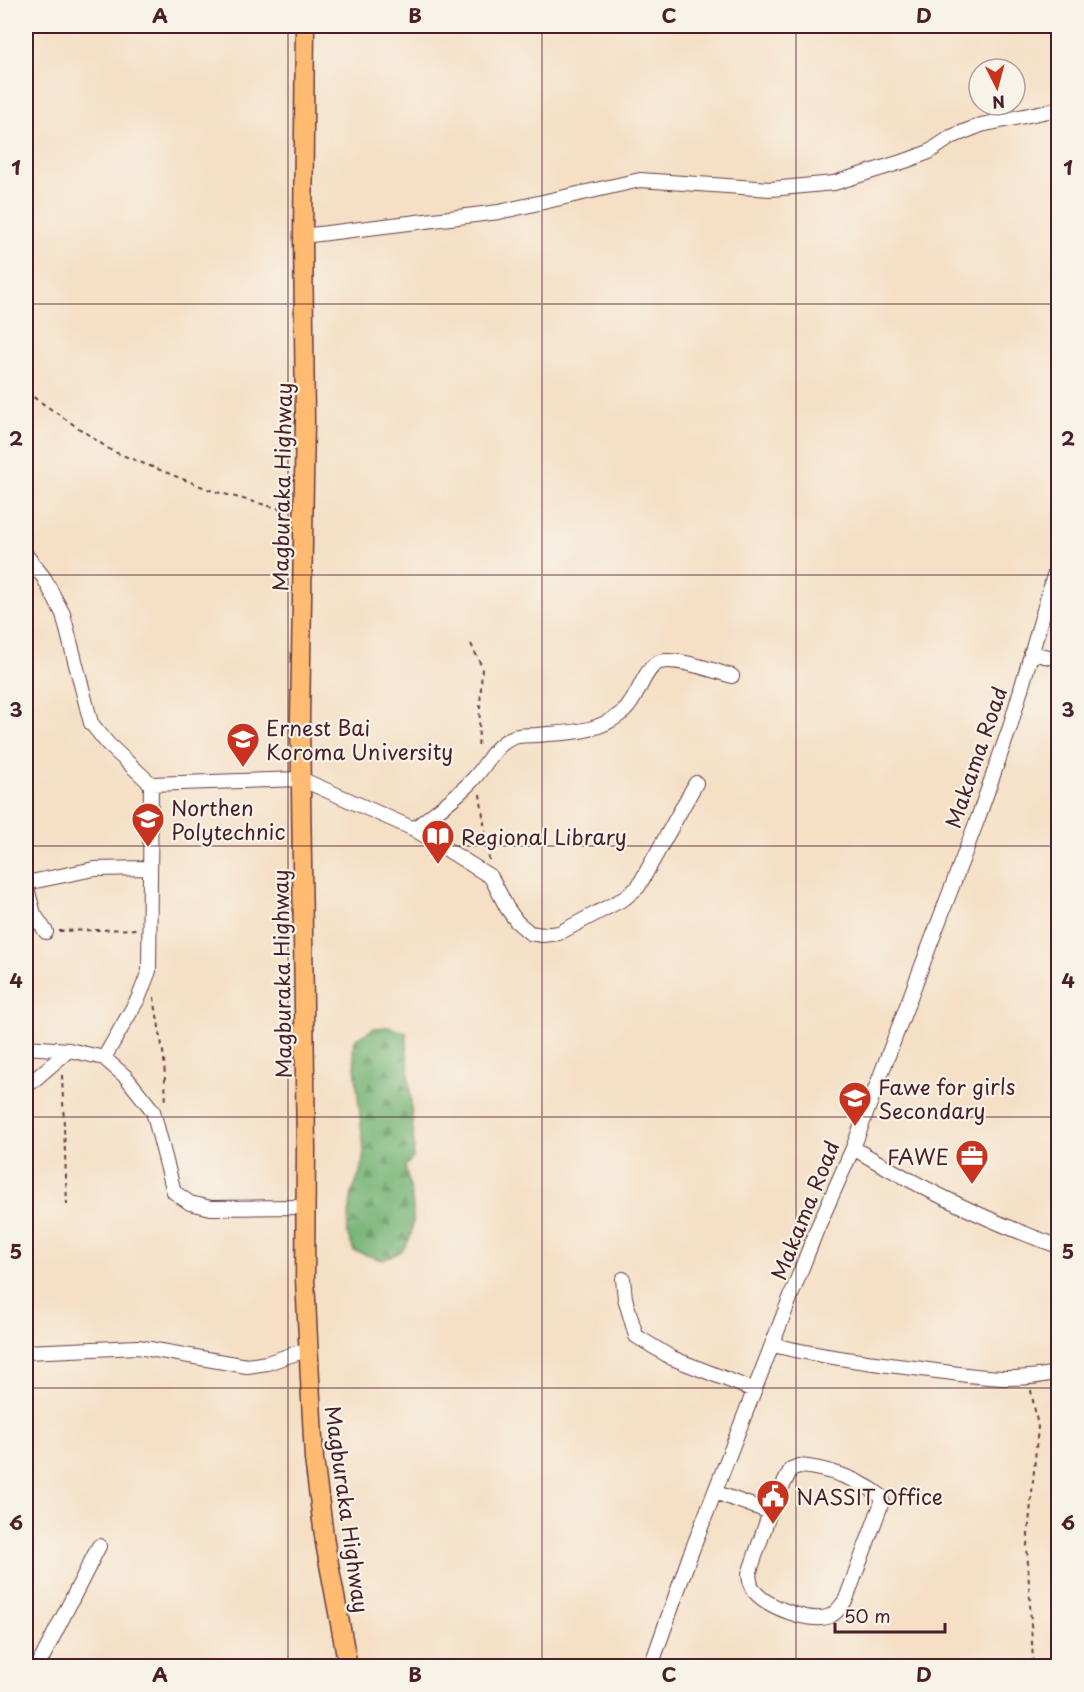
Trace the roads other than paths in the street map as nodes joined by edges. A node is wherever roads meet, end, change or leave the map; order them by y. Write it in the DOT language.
graph roads {
  1 [pos="305,26"];
  2 [pos="1059,109"];
  3 [pos="303,236"];
  4 [pos="26,555"];
  5 [pos="1059,562"];
  6 [pos="1031,653"];
  7 [pos="1059,659"];
  8 [pos="732,676"];
  9 [pos="302,779"];
  10 [pos="696,783"];
  11 [pos="151,784"];
  12 [pos="414,830"];
  13 [pos="150,868"];
  14 [pos="26,884"];
  15 [pos="46,932"];
  16 [pos="26,1047"];
  17 [pos="65,1053"];
  18 [pos="104,1058"];
  19 [pos="28,1088"];
  20 [pos="853,1148"];
  21 [pos="304,1207"];
  22 [pos="1059,1246"];
  23 [pos="623,1279"];
  24 [pos="773,1345"];
  25 [pos="309,1349"];
  26 [pos="26,1352"];
  27 [pos="1059,1372"];
  28 [pos="754,1390"];
  29 [pos="717,1493"];
  30 [pos="770,1512"];
  31 [pos="99,1546"];
  32 [pos="26,1661"];
  33 [pos="36,1666"];
  34 [pos="348,1666"];
  35 [pos="651,1666"];
  1 -- 3 [label="main road, Magburaka Highway"];
  2 -- 3 [label="street"];
  3 -- 9 [label="main road, Magburaka Highway"];
  4 -- 11 [label="street"];
  5 -- 6 [label="street, Makama Road"];
  6 -- 7 [label="street"];
  6 -- 20 [label="street, Makama Road"];
  8 -- 12 [label="street"];
  9 -- 11 [label="street"];
  9 -- 12 [label="street"];
  9 -- 21 [label="main road, Magburaka Highway"];
  10 -- 12 [label="street"];
  11 -- 13 [label="street"];
  13 -- 14 [label="street"];
  13 -- 18 [label="street"];
  14 -- 15 [label="street"];
  16 -- 17 [label="street"];
  17 -- 18 [label="street"];
  17 -- 19 [label="street"];
  18 -- 21 [label="street"];
  20 -- 22 [label="street"];
  20 -- 24 [label="street, Makama Road"];
  21 -- 25 [label="main road, Magburaka Highway"];
  23 -- 28 [label="street"];
  24 -- 27 [label="street"];
  24 -- 28 [label="street, Makama Road"];
  25 -- 26 [label="street"];
  25 -- 34 [label="main road, Magburaka Highway"];
  28 -- 29 [label="street, Makama Road"];
  29 -- 30 [label="street"];
  29 -- 35 [label="street, Makama Road"];
  30 -- 30 [label="street"];
  31 -- 33 [label="street"];
  32 -- 33 [label="street"];
}
